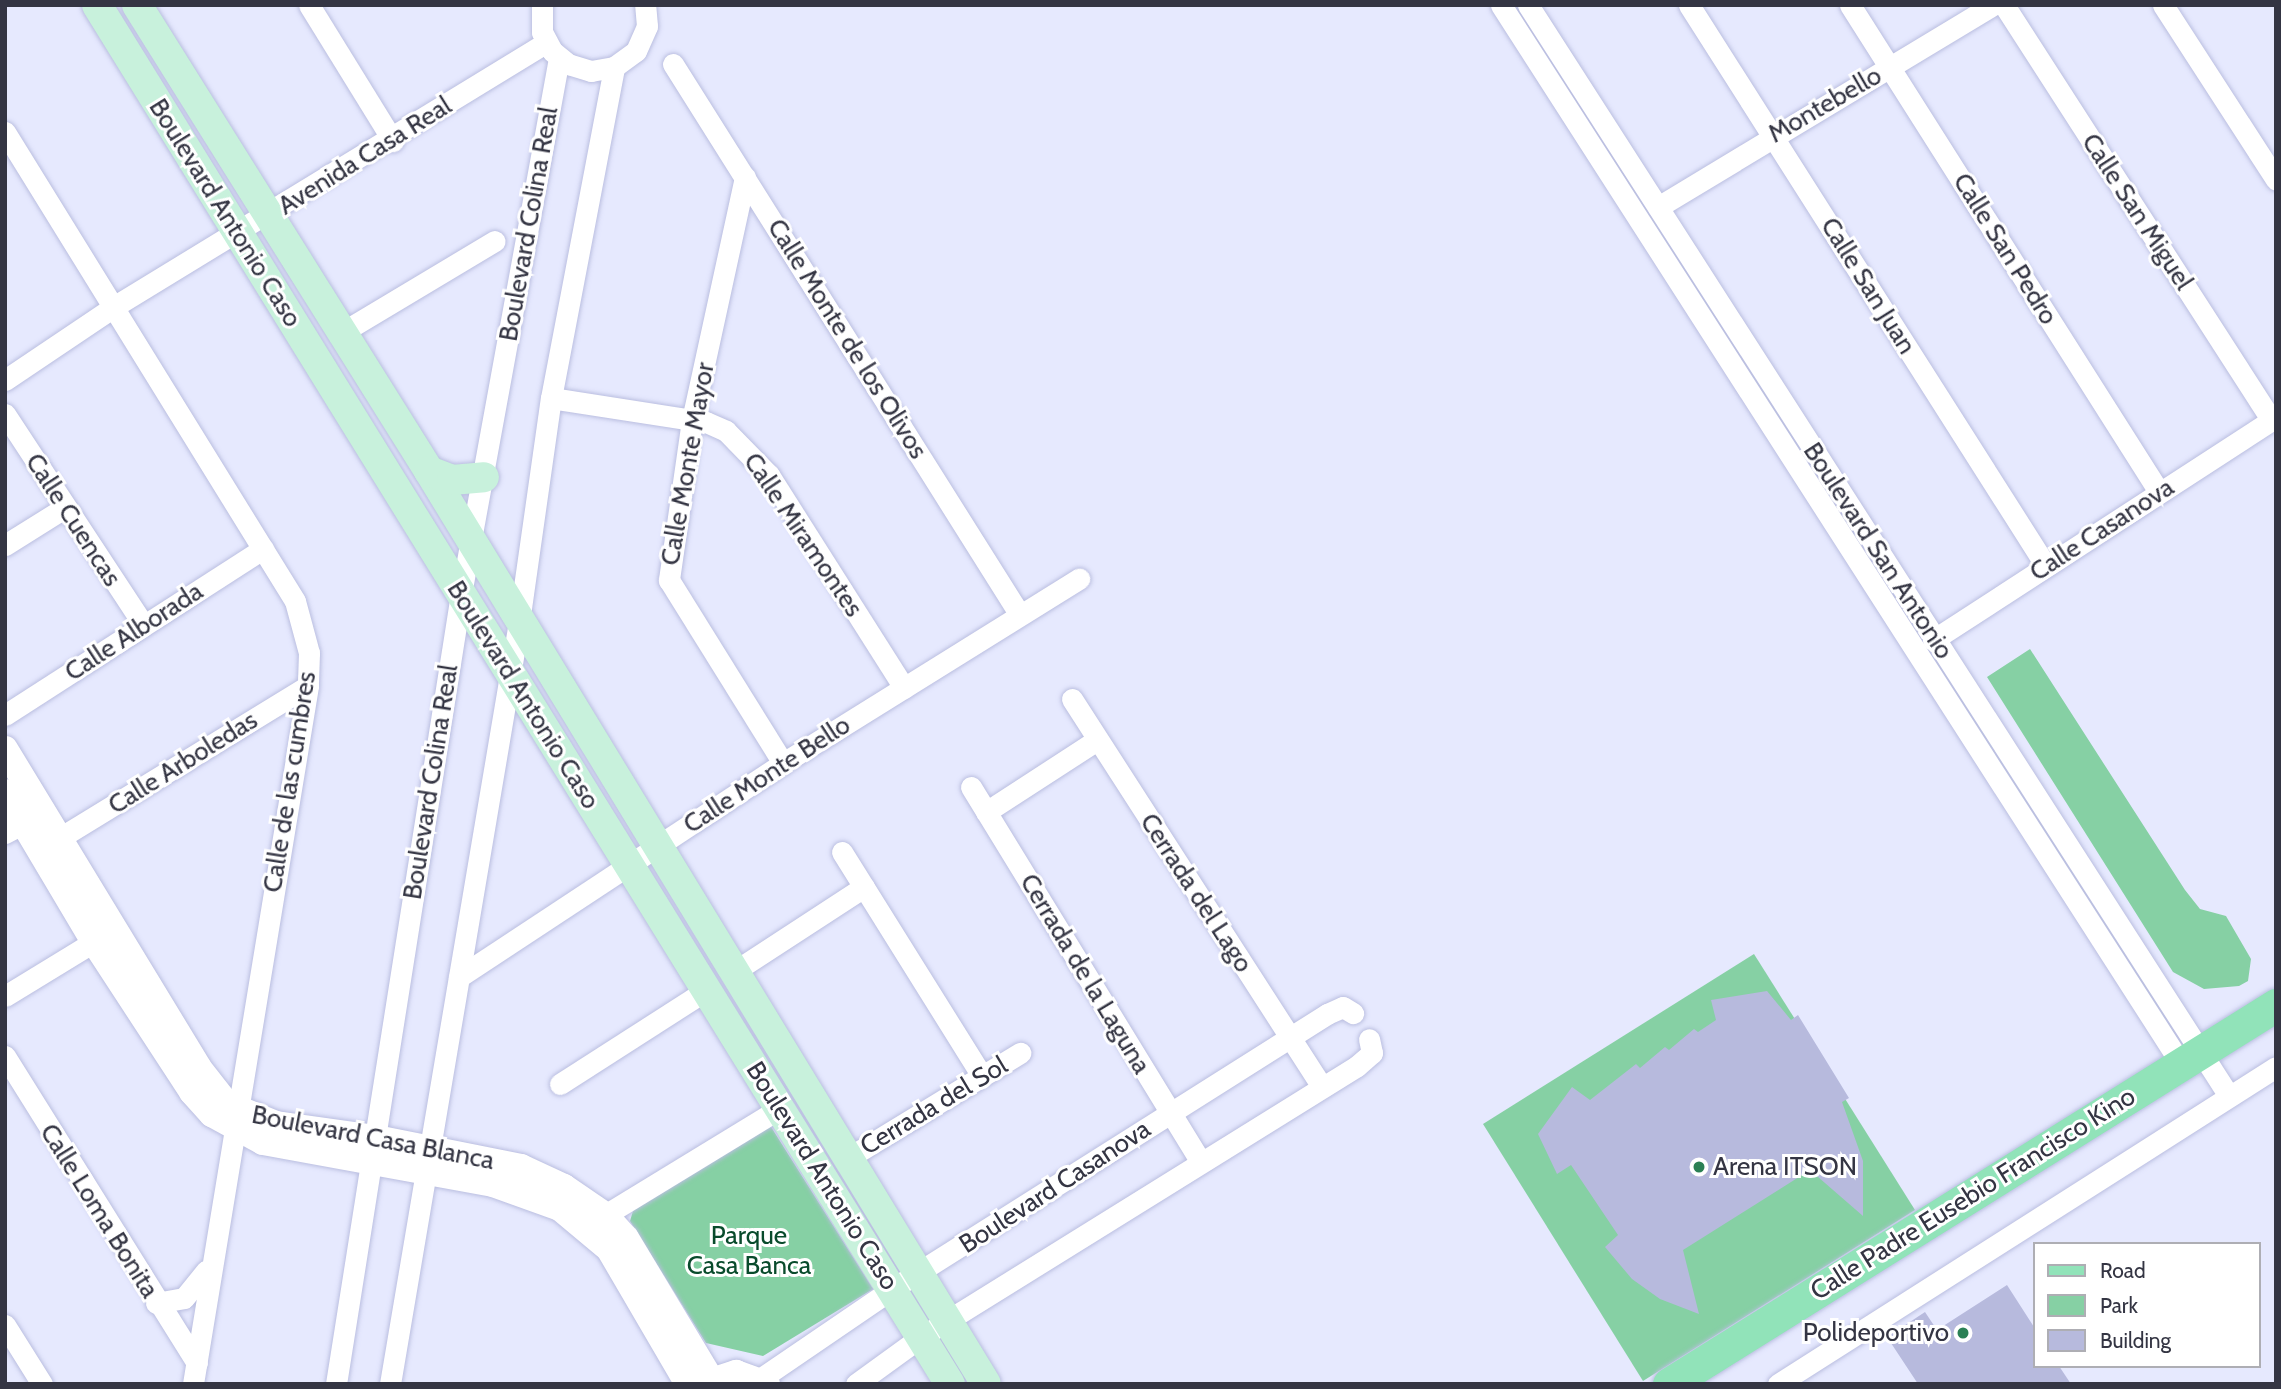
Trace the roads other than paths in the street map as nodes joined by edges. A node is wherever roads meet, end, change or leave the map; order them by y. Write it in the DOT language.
graph roads {
  1 [pos="97,5"];
  2 [pos="137,5"];
  3 [pos="309,5"];
  4 [pos="542,5"];
  5 [pos="645,5"];
  6 [pos="1501,5"];
  7 [pos="1528,5"];
  8 [pos="1689,5"];
  9 [pos="1850,5"];
  10 [pos="1993,5"];
  11 [pos="2004,5"];
  12 [pos="2163,5"];
  13 [pos="553,50"];
  14 [pos="673,64"];
  15 [pos="614,67"];
  16 [pos="1890,67"];
  17 [pos="5,132"];
  18 [pos="1772,135"];
  19 [pos="393,141"];
  20 [pos="745,177"];
  21 [pos="2276,180"];
  22 [pos="1658,207"];
  23 [pos="269,216"];
  24 [pos="236,235"];
  25 [pos="495,241"];
  26 [pos="115,306"];
  27 [pos="341,333"];
  28 [pos="5,380"];
  29 [pos="551,398"];
  30 [pos="5,414"];
  31 [pos="2273,418"];
  32 [pos="692,420"];
  33 [pos="429,471"];
  34 [pos="484,477"];
  35 [pos="2160,492"];
  36 [pos="64,508"];
  37 [pos="472,543"];
  38 [pos="5,545"];
  39 [pos="263,549"];
  40 [pos="2046,566"];
  41 [pos="1079,579"];
  42 [pos="461,594"];
  43 [pos="1020,615"];
  44 [pos="519,622"];
  45 [pos="143,624"];
  46 [pos="1933,640"];
  47 [pos="509,665"];
  48 [pos="308,686"];
  49 [pos="904,688"];
  50 [pos="1072,699"];
  51 [pos="5,716"];
  52 [pos="1097,740"];
  53 [pos="5,749"];
  54 [pos="783,763"];
  55 [pos="971,787"];
  56 [pos="5,792"];
  57 [pos="986,812"];
  58 [pos="15,828"];
  59 [pos="58,839"];
  60 [pos="656,847"];
  61 [pos="842,852"];
  62 [pos="627,864"];
  63 [pos="864,887"];
  64 [pos="104,935"];
  65 [pos="735,971"];
  66 [pos="459,977"];
  67 [pos="705,991"];
  68 [pos="5,996"];
  69 [pos="2276,1004"];
  70 [pos="1353,1013"];
  71 [pos="1289,1038"];
  72 [pos="1369,1039"];
  73 [pos="1020,1053"];
  74 [pos="5,1056"];
  75 [pos="2191,1058"];
  76 [pos="2276,1067"];
  77 [pos="982,1076"];
  78 [pos="560,1084"];
  79 [pos="1321,1086"];
  80 [pos="2229,1096"];
  81 [pos="780,1108"];
  82 [pos="1170,1114"];
  83 [pos="235,1120"];
  84 [pos="375,1150"];
  85 [pos="848,1158"];
  86 [pos="428,1161"];
  87 [pos="1200,1161"];
  88 [pos="605,1214"];
  89 [pos="209,1266"];
  90 [pos="919,1274"];
  91 [pos="892,1289"];
  92 [pos="156,1303"];
  93 [pos="948,1322"];
  94 [pos="5,1325"];
  95 [pos="921,1337"];
  96 [pos="197,1363"];
  97 [pos="700,1382"];
  98 [pos="764,1382"];
  99 [pos="42,1384"];
  100 [pos="192,1384"];
  101 [pos="337,1384"];
  102 [pos="390,1384"];
  103 [pos="856,1384"];
  104 [pos="950,1384"];
  105 [pos="986,1384"];
  106 [pos="1669,1384"];
  107 [pos="1778,1384"];
  1 -- 24 [label="main road, Boulevard Antonio Caso"];
  2 -- 23 [label="main road, Boulevard Antonio Caso"];
  3 -- 19 [label="street"];
  4 -- 13 [label="street, Boulevard Colina Real"];
  5 -- 15 [label="street"];
  6 -- 75 [label="street, Boulevard San Antonio"];
  7 -- 22 [label="street, Boulevard San Antonio"];
  8 -- 18 [label="street, Calle San Juan"];
  9 -- 16 [label="street, Calle San Pedro"];
  10 -- 16 [label="street, Montebello"];
  11 -- 31 [label="street, Calle San Miguel"];
  12 -- 21 [label="street"];
  13 -- 15 [label="street"];
  13 -- 19 [label="street, Avenida Casa Real"];
  13 -- 34 [label="street, Boulevard Colina Real"];
  14 -- 20 [label="street, Calle Monte de los Olivos"];
  15 -- 29 [label="street, Boulevard Colina Real"];
  16 -- 18 [label="street, Montebello"];
  16 -- 35 [label="street, Calle San Pedro"];
  17 -- 26 [label="street, Calle de las cumbres"];
  18 -- 22 [label="street, Montebello"];
  18 -- 40 [label="street, Calle San Juan"];
  19 -- 23 [label="street, Avenida Casa Real"];
  20 -- 32 [label="street, Calle Monte Mayor"];
  20 -- 43 [label="street, Calle Monte de los Olivos"];
  22 -- 46 [label="street, Boulevard San Antonio"];
  23 -- 24 [label="street, Avenida Casa Real"];
  23 -- 27 [label="main road, Boulevard Antonio Caso"];
  24 -- 26 [label="street, Avenida Casa Real"];
  24 -- 42 [label="main road, Boulevard Antonio Caso"];
  25 -- 27 [label="street"];
  26 -- 28 [label="street, Avenida Casa Real"];
  26 -- 39 [label="street, Calle de las cumbres"];
  27 -- 33 [label="main road, Boulevard Antonio Caso"];
  29 -- 32 [label="street, Calle Miramontes"];
  29 -- 44 [label="street, Boulevard Colina Real"];
  30 -- 36 [label="street, Calle Cuencas"];
  31 -- 35 [label="street, Calle Casanova"];
  32 -- 49 [label="street, Calle Miramontes"];
  32 -- 54 [label="street, Calle Monte Mayor"];
  33 -- 34 [label="main road"];
  33 -- 37 [label="main road, Boulevard Antonio Caso"];
  34 -- 37 [label="street, Boulevard Colina Real"];
  35 -- 40 [label="street, Calle Casanova"];
  36 -- 38 [label="street"];
  36 -- 45 [label="street, Calle Cuencas"];
  37 -- 42 [label="street, Boulevard Colina Real"];
  37 -- 44 [label="main road, Boulevard Antonio Caso"];
  39 -- 45 [label="street, Calle Alborada"];
  39 -- 48 [label="street, Calle de las cumbres"];
  40 -- 46 [label="street, Calle Casanova"];
  41 -- 43 [label="street, Calle Monte Bello"];
  42 -- 47 [label="main road, Boulevard Antonio Caso"];
  42 -- 84 [label="street, Boulevard Colina Real"];
  43 -- 49 [label="street, Calle Monte Bello"];
  44 -- 47 [label="street, Boulevard Colina Real"];
  44 -- 60 [label="main road, Boulevard Antonio Caso"];
  45 -- 51 [label="street, Calle Alborada"];
  46 -- 75 [label="street, Boulevard San Antonio"];
  47 -- 62 [label="main road, Boulevard Antonio Caso"];
  47 -- 66 [label="street, Boulevard Colina Real"];
  48 -- 59 [label="street, Calle Arboledas"];
  48 -- 83 [label="street, Calle de las cumbres"];
  49 -- 54 [label="street, Calle Monte Bello"];
  50 -- 52 [label="street, Cerrada del Lago"];
  52 -- 57 [label="street"];
  52 -- 71 [label="street, Cerrada del Lago"];
  53 -- 59 [label="street, Boulevard Casa Blanca"];
  54 -- 60 [label="street, Calle Monte Bello"];
  55 -- 57 [label="street, Cerrada de la Laguna"];
  56 -- 58 [label="street, Boulevard Casa Blanca"];
  57 -- 82 [label="street, Cerrada de la Laguna"];
  58 -- 64 [label="street, Boulevard Casa Blanca"];
  59 -- 64 [label="street, Boulevard Casa Blanca"];
  60 -- 62 [label="street, Calle Monte Bello"];
  60 -- 65 [label="main road, Boulevard Antonio Caso"];
  61 -- 63 [label="street"];
  62 -- 66 [label="street, Calle Monte Bello"];
  62 -- 67 [label="main road, Boulevard Antonio Caso"];
  63 -- 65 [label="street"];
  63 -- 77 [label="street"];
  64 -- 68 [label="street"];
  64 -- 83 [label="street, Boulevard Casa Blanca"];
  65 -- 85 [label="main road, Boulevard Antonio Caso"];
  66 -- 86 [label="street, Boulevard Colina Real"];
  67 -- 78 [label="street"];
  67 -- 81 [label="main road, Boulevard Antonio Caso"];
  69 -- 75 [label="main road, Calle Padre Eusebio Francisco Kino"];
  70 -- 71 [label="street, Boulevard Casanova"];
  71 -- 79 [label="street, Cerrada del Lago"];
  71 -- 82 [label="street, Boulevard Casanova"];
  72 -- 79 [label="street"];
  73 -- 77 [label="street, Cerrada del Sol"];
  74 -- 92 [label="street, Calle Loma Bonita"];
  75 -- 80 [label="street, Boulevard San Antonio"];
  75 -- 106 [label="main road, Calle Padre Eusebio Francisco Kino"];
  76 -- 80 [label="street, Calle Padre Eusebio Francisco Kino"];
  77 -- 85 [label="street, Cerrada del Sol"];
  79 -- 87 [label="street"];
  80 -- 107 [label="street, Calle Padre Eusebio Francisco Kino"];
  81 -- 88 [label="street"];
  81 -- 91 [label="main road, Boulevard Antonio Caso"];
  82 -- 87 [label="street, Cerrada de la Laguna"];
  82 -- 90 [label="street, Boulevard Casanova"];
  83 -- 84 [label="street, Boulevard Casa Blanca"];
  83 -- 89 [label="street, Calle de las cumbres"];
  84 -- 86 [label="street, Boulevard Casa Blanca"];
  84 -- 101 [label="street, Boulevard Colina Real"];
  85 -- 90 [label="main road, Boulevard Antonio Caso"];
  86 -- 88 [label="street, Boulevard Casa Blanca"];
  86 -- 97 [label="street, Boulevard Casa Blanca"];
  86 -- 102 [label="street, Boulevard Colina Real"];
  87 -- 93 [label="street"];
  88 -- 97 [label="street, Boulevard Casa Blanca"];
  89 -- 92 [label="street"];
  89 -- 96 [label="street, Calle de las cumbres"];
  90 -- 91 [label="street, Boulevard Casanova"];
  90 -- 93 [label="main road, Boulevard Antonio Caso"];
  91 -- 95 [label="main road, Boulevard Antonio Caso"];
  91 -- 98 [label="street, Boulevard Casanova"];
  92 -- 96 [label="street, Calle Loma Bonita"];
  93 -- 95 [label="street"];
  93 -- 105 [label="main road, Boulevard Antonio Caso"];
  94 -- 99 [label="street"];
  95 -- 103 [label="street"];
  95 -- 104 [label="main road, Boulevard Antonio Caso"];
  96 -- 100 [label="street, Calle de las cumbres"];
  97 -- 98 [label="street"];
}
